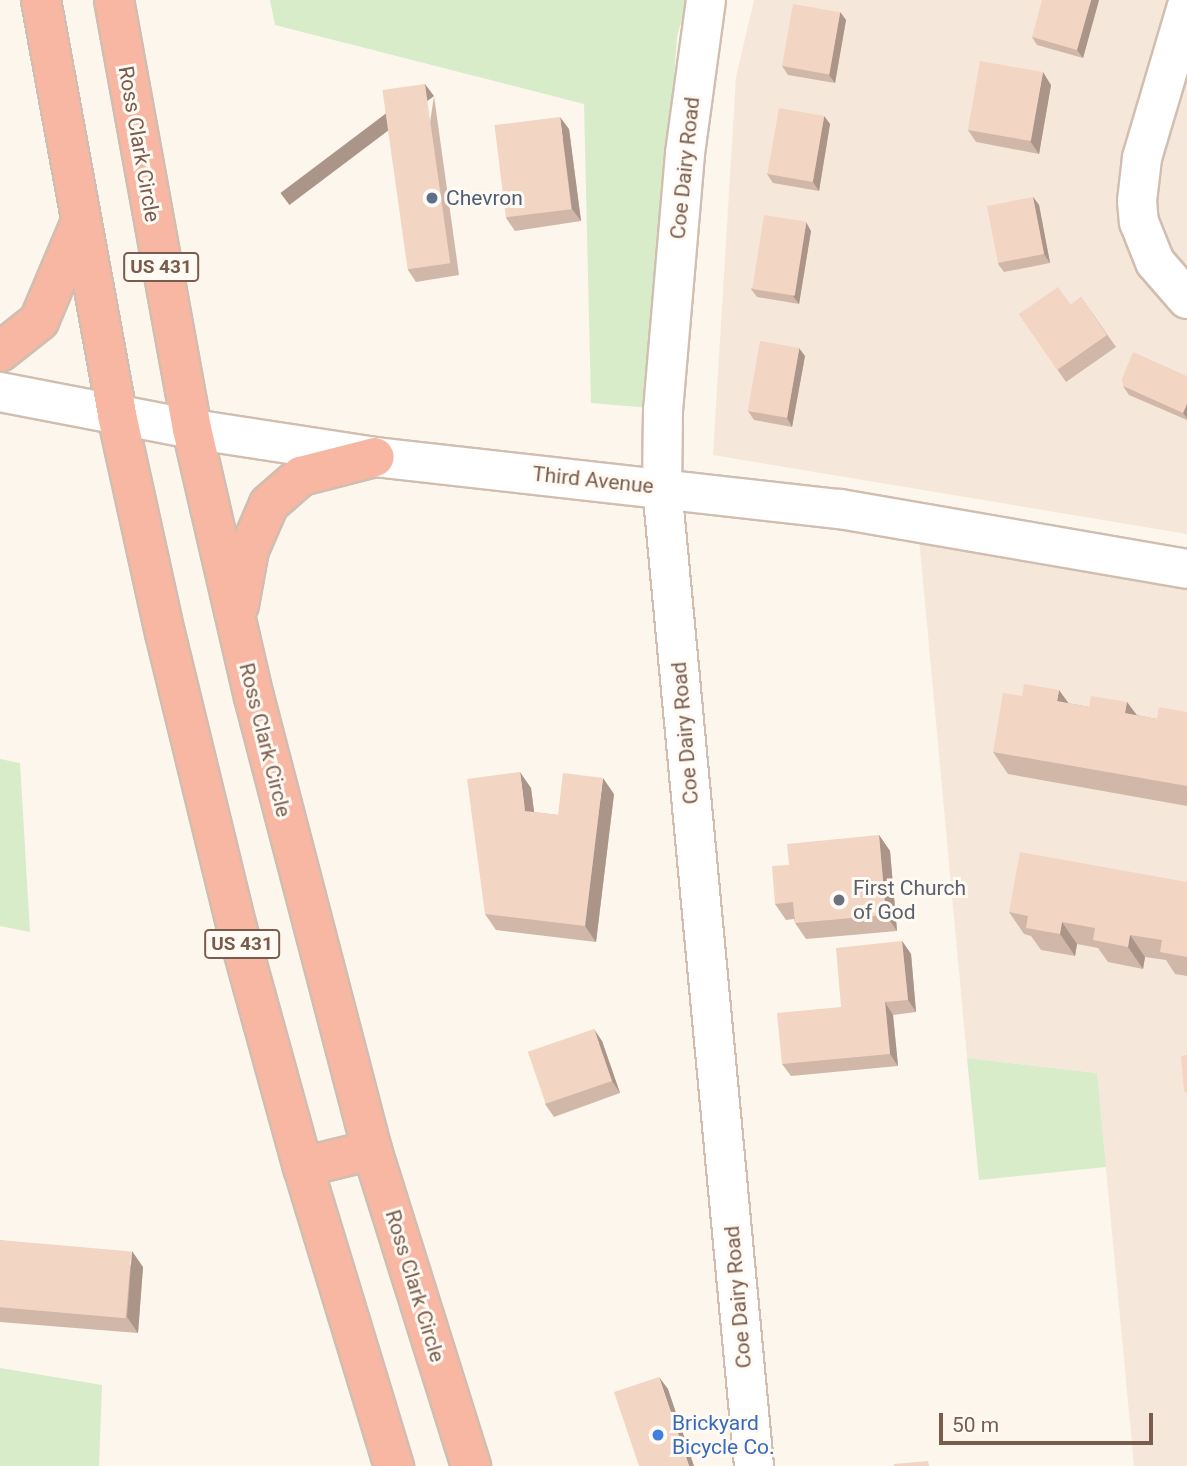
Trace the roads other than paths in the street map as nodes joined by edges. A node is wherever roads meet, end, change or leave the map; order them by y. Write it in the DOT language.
graph roads {
  1 [pos="41,0"];
  2 [pos="114,0"];
  3 [pos="706,0"];
  4 [pos="1187,6"];
  5 [pos="80,224"];
  6 [pos="1187,299"];
  7 [pos="0,352"];
  8 [pos="0,392"];
  9 [pos="117,415"];
  10 [pos="192,429"];
  11 [pos="375,457"];
  12 [pos="662,487"];
  13 [pos="1187,569"];
  14 [pos="236,621"];
  15 [pos="372,1150"];
  16 [pos="303,1167"];
  17 [pos="394,1466"];
  18 [pos="471,1466"];
  19 [pos="754,1466"];
  1 -- 5 [label="highway, US 431"];
  2 -- 10 [label="highway, Ross Clark Circle / US 431"];
  3 -- 12 [label="street, Coe Dairy Road"];
  4 -- 6 [label="street"];
  5 -- 7 [label="highway"];
  5 -- 9 [label="highway, US 431"];
  8 -- 9 [label="street, Third Avenue"];
  9 -- 10 [label="street, Third Avenue"];
  9 -- 16 [label="highway, US 431"];
  10 -- 11 [label="street, Third Avenue"];
  10 -- 14 [label="highway, Ross Clark Circle / US 431"];
  11 -- 12 [label="street, Third Avenue"];
  11 -- 14 [label="highway"];
  12 -- 13 [label="street, Third Avenue"];
  12 -- 19 [label="street, Coe Dairy Road"];
  14 -- 15 [label="highway, Ross Clark Circle / US 431"];
  15 -- 16 [label="highway"];
  15 -- 18 [label="highway, Ross Clark Circle / US 431"];
  16 -- 17 [label="highway, US 431"];
}
